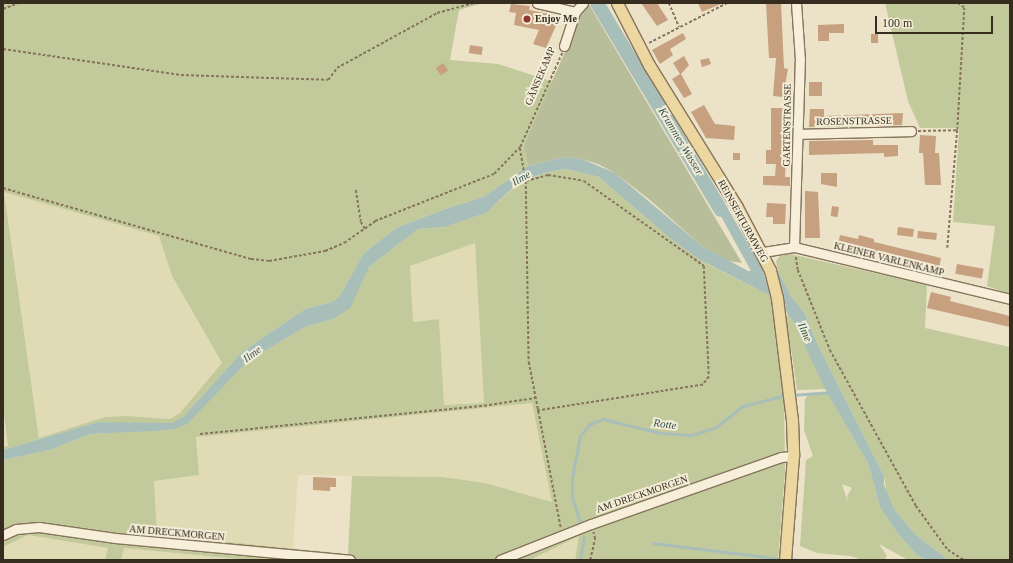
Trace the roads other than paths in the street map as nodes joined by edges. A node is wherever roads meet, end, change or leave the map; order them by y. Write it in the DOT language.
graph roads {
  1 [pos="537,3"];
  2 [pos="583,3"];
  3 [pos="617,3"];
  4 [pos="796,3"];
  5 [pos="575,12"];
  6 [pos="564,46"];
  7 [pos="910,131"];
  8 [pos="799,134"];
  9 [pos="794,247"];
  10 [pos="763,252"];
  11 [pos="1010,299"];
  12 [pos="793,456"];
  13 [pos="3,535"];
  14 [pos="786,554"];
  15 [pos="350,560"];
  16 [pos="500,560"];
  1 -- 5 [label="street"];
  2 -- 5 [label="street"];
  3 -- 10 [label="main road, REINSERTURMWEG"];
  4 -- 8 [label="street, GARTENSTRASSE"];
  5 -- 6 [label="street, GÄNSEKAMP"];
  7 -- 8 [label="street, ROSENSTRASSE"];
  8 -- 9 [label="street, GARTENSTRASSE"];
  9 -- 10 [label="street, KLEINER VARLENKAMP"];
  9 -- 11 [label="street, KLEINER VARLENKAMP"];
  10 -- 12 [label="main road, REINSERTURMWEG"];
  12 -- 14 [label="main road, REINSERTURMWEG"];
  12 -- 16 [label="street, AM DRECKMORGEN"];
  13 -- 15 [label="street, AM DRECKMORGEN"];
}
